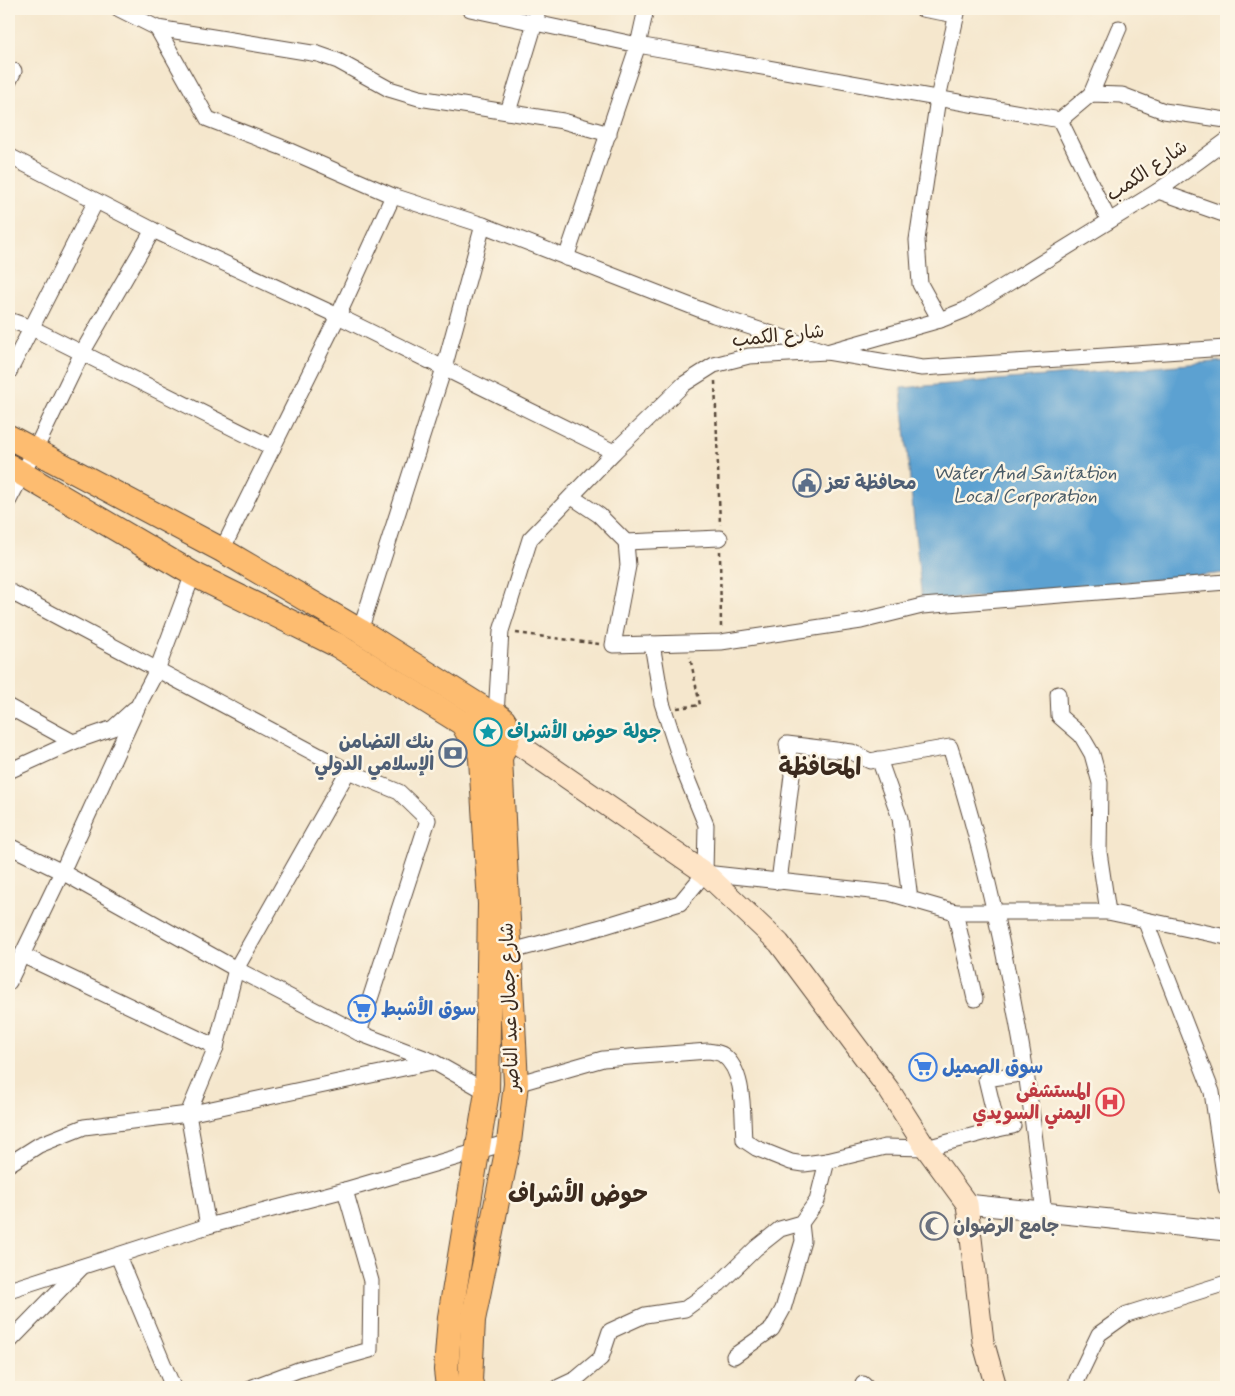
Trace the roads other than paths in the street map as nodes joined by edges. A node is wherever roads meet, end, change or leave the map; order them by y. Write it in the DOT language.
graph roads {
  1 [pos="120,9"];
  2 [pos="470,9"];
  3 [pos="646,9"];
  4 [pos="922,9"];
  5 [pos="957,12"];
  6 [pos="536,16"];
  7 [pos="156,28"];
  8 [pos="1119,28"];
  9 [pos="638,45"];
  10 [pos="1091,94"];
  11 [pos="938,98"];
  12 [pos="508,112"];
  13 [pos="1060,120"];
  14 [pos="1226,120"];
  15 [pos="609,134"];
  16 [pos="1226,141"];
  17 [pos="9,156"];
  18 [pos="1158,191"];
  19 [pos="393,196"];
  20 [pos="96,201"];
  21 [pos="1226,215"];
  22 [pos="1109,221"];
  23 [pos="483,225"];
  24 [pos="153,230"];
  25 [pos="566,258"];
  26 [pos="338,316"];
  27 [pos="9,320"];
  28 [pos="940,320"];
  29 [pos="32,328"];
  30 [pos="1226,348"];
  31 [pos="827,352"];
  32 [pos="82,353"];
  33 [pos="444,368"];
  34 [pos="9,372"];
  35 [pos="9,437"];
  36 [pos="273,448"];
  37 [pos="35,450"];
  38 [pos="614,452"];
  39 [pos="16,470"];
  40 [pos="572,497"];
  41 [pos="9,500"];
  42 [pos="720,538"];
  43 [pos="626,542"];
  44 [pos="222,550"];
  45 [pos="193,574"];
  46 [pos="1226,582"];
  47 [pos="9,591"];
  48 [pos="360,632"];
  49 [pos="652,644"];
  50 [pos="157,670"];
  51 [pos="1058,694"];
  52 [pos="139,704"];
  53 [pos="9,707"];
  54 [pos="494,714"];
  55 [pos="507,740"];
  56 [pos="473,741"];
  57 [pos="73,742"];
  58 [pos="879,759"];
  59 [pos="9,771"];
  60 [pos="348,771"];
  61 [pos="9,846"];
  62 [pos="62,872"];
  63 [pos="705,873"];
  64 [pos="779,882"];
  65 [pos="910,899"];
  66 [pos="955,912"];
  67 [pos="1108,912"];
  68 [pos="995,914"];
  69 [pos="1145,920"];
  70 [pos="1226,937"];
  71 [pos="508,952"];
  72 [pos="22,955"];
  73 [pos="236,970"];
  74 [pos="9,982"];
  75 [pos="975,999"];
  76 [pos="359,1033"];
  77 [pos="216,1047"];
  78 [pos="432,1062"];
  79 [pos="1026,1073"];
  80 [pos="516,1084"];
  81 [pos="487,1092"];
  82 [pos="188,1114"];
  83 [pos="509,1142"];
  84 [pos="926,1148"];
  85 [pos="479,1150"];
  86 [pos="827,1161"];
  87 [pos="9,1164"];
  88 [pos="1226,1188"];
  89 [pos="345,1190"];
  90 [pos="967,1204"];
  91 [pos="1044,1213"];
  92 [pos="800,1224"];
  93 [pos="208,1226"];
  94 [pos="1226,1231"];
  95 [pos="118,1256"];
  96 [pos="84,1265"];
  97 [pos="1226,1283"];
  98 [pos="9,1290"];
  99 [pos="9,1342"];
  100 [pos="734,1356"];
  101 [pos="173,1387"];
  102 [pos="253,1387"];
  103 [pos="448,1387"];
  104 [pos="472,1387"];
  105 [pos="559,1387"];
  106 [pos="996,1387"];
  107 [pos="1077,1387"];
  1 -- 7 [label="street"];
  2 -- 6 [label="street"];
  3 -- 9 [label="street"];
  4 -- 5 [label="street"];
  5 -- 11 [label="street"];
  6 -- 9 [label="street"];
  6 -- 12 [label="street"];
  7 -- 12 [label="street"];
  7 -- 19 [label="street"];
  8 -- 10 [label="street"];
  9 -- 11 [label="street"];
  9 -- 15 [label="street"];
  10 -- 13 [label="street"];
  10 -- 14 [label="street"];
  11 -- 13 [label="street"];
  11 -- 28 [label="street"];
  12 -- 15 [label="street"];
  13 -- 22 [label="street"];
  15 -- 25 [label="street"];
  16 -- 18 [label="street, شارع الكمب"];
  17 -- 20 [label="street"];
  18 -- 21 [label="street"];
  18 -- 22 [label="street, شارع الكمب"];
  19 -- 23 [label="street"];
  19 -- 26 [label="street"];
  20 -- 24 [label="street"];
  20 -- 29 [label="street"];
  22 -- 28 [label="street, شارع الكمب"];
  23 -- 25 [label="street"];
  23 -- 33 [label="street"];
  24 -- 26 [label="street"];
  24 -- 32 [label="street"];
  25 -- 31 [label="street"];
  26 -- 33 [label="street"];
  26 -- 36 [label="street"];
  27 -- 29 [label="street"];
  28 -- 31 [label="street, شارع الكمب"];
  29 -- 32 [label="street"];
  29 -- 34 [label="street"];
  30 -- 31 [label="street"];
  31 -- 38 [label="street, شارع الكمب"];
  32 -- 36 [label="street"];
  32 -- 37 [label="street"];
  33 -- 38 [label="street"];
  33 -- 48 [label="street"];
  35 -- 37 [label="main road"];
  36 -- 44 [label="street"];
  37 -- 39 [label="street"];
  37 -- 44 [label="main road"];
  38 -- 40 [label="street, شارع الكمب"];
  39 -- 41 [label="street"];
  39 -- 45 [label="main road"];
  40 -- 43 [label="street"];
  40 -- 54 [label="street, شارع الكمب"];
  42 -- 43 [label="street"];
  43 -- 49 [label="street"];
  44 -- 48 [label="main road"];
  45 -- 50 [label="street"];
  45 -- 56 [label="main road"];
  46 -- 49 [label="street"];
  47 -- 50 [label="street"];
  48 -- 54 [label="main road"];
  49 -- 63 [label="street"];
  50 -- 52 [label="street"];
  50 -- 60 [label="street"];
  51 -- 67 [label="street"];
  52 -- 57 [label="street"];
  52 -- 62 [label="street"];
  53 -- 57 [label="street"];
  54 -- 55 [label="main road"];
  54 -- 56 [label="main road"];
  55 -- 56 [label="main road"];
  55 -- 63 [label="main road"];
  55 -- 71 [label="main road, شارع جمال عبد الناصر"];
  56 -- 81 [label="main road, شارع جمال عبد الناصر"];
  57 -- 59 [label="street"];
  58 -- 64 [label="street"];
  58 -- 65 [label="street"];
  58 -- 68 [label="street"];
  60 -- 73 [label="street"];
  60 -- 76 [label="street"];
  61 -- 62 [label="street"];
  62 -- 72 [label="street"];
  62 -- 73 [label="street"];
  63 -- 64 [label="street"];
  63 -- 71 [label="street"];
  63 -- 84 [label="main road"];
  64 -- 65 [label="street"];
  65 -- 66 [label="street"];
  66 -- 68 [label="street"];
  66 -- 75 [label="street"];
  67 -- 68 [label="street"];
  67 -- 69 [label="street"];
  68 -- 79 [label="street"];
  69 -- 70 [label="street"];
  69 -- 88 [label="street"];
  71 -- 80 [label="main road, شارع جمال عبد الناصر"];
  72 -- 74 [label="street"];
  72 -- 77 [label="street"];
  73 -- 76 [label="street"];
  73 -- 77 [label="street"];
  76 -- 78 [label="street"];
  77 -- 82 [label="street"];
  78 -- 81 [label="street"];
  78 -- 82 [label="street"];
  79 -- 84 [label="street"];
  79 -- 91 [label="street"];
  80 -- 83 [label="main road, شارع جمال عبد الناصر"];
  80 -- 86 [label="street"];
  81 -- 85 [label="main road, شارع جمال عبد الناصر"];
  82 -- 87 [label="street"];
  82 -- 93 [label="street"];
  83 -- 85 [label="street"];
  83 -- 104 [label="main road, شارع جمال عبد الناصر"];
  84 -- 86 [label="street"];
  84 -- 90 [label="main road"];
  85 -- 89 [label="street"];
  85 -- 103 [label="main road, شارع جمال عبد الناصر"];
  86 -- 92 [label="street"];
  89 -- 93 [label="street"];
  89 -- 102 [label="street"];
  90 -- 91 [label="street"];
  90 -- 106 [label="main road"];
  91 -- 94 [label="street"];
  92 -- 100 [label="street"];
  92 -- 105 [label="street"];
  93 -- 95 [label="street"];
  95 -- 96 [label="street"];
  95 -- 101 [label="street"];
  96 -- 98 [label="street"];
  96 -- 99 [label="street"];
  97 -- 107 [label="street"];
}
